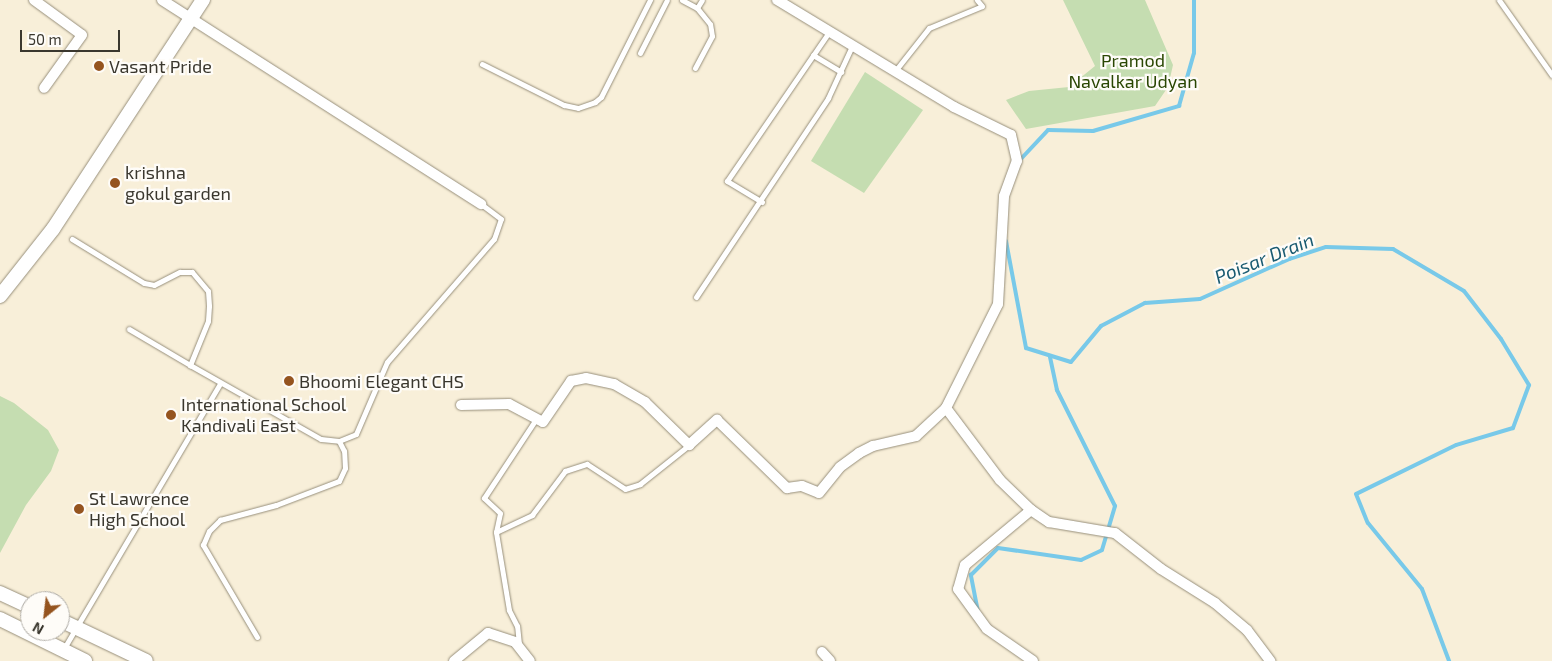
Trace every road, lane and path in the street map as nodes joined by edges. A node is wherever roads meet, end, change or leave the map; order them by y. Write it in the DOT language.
graph roads {
  1 [pos="34,0"];
  2 [pos="162,0"];
  3 [pos="203,0"];
  4 [pos="650,0"];
  5 [pos="667,0"];
  6 [pos="682,0"];
  7 [pos="702,0"];
  8 [pos="777,0"];
  9 [pos="977,0"];
  10 [pos="1499,0"];
  11 [pos="697,8"];
  12 [pos="191,18"];
  13 [pos="829,32"];
  14 [pos="852,45"];
  15 [pos="640,53"];
  16 [pos="813,55"];
  17 [pos="482,64"];
  18 [pos="695,68"];
  19 [pos="895,71"];
  20 [pos="841,72"];
  21 [pos="1552,75"];
  22 [pos="44,88"];
  23 [pos="762,202"];
  24 [pos="481,204"];
  25 [pos="72,239"];
  26 [pos="0,296"];
  27 [pos="696,297"];
  28 [pos="129,329"];
  29 [pos="190,365"];
  30 [pos="220,383"];
  31 [pos="461,405"];
  32 [pos="946,408"];
  33 [pos="536,419"];
  34 [pos="339,441"];
  35 [pos="689,445"];
  36 [pos="1031,510"];
  37 [pos="496,532"];
  38 [pos="0,593"];
  39 [pos="14,599"];
  40 [pos="20,602"];
  41 [pos="1,619"];
  42 [pos="70,625"];
  43 [pos="74,627"];
  44 [pos="257,637"];
  45 [pos="519,647"];
  46 [pos="62,650"];
  47 [pos="822,652"];
  48 [pos="85,661"];
  49 [pos="146,661"];
  50 [pos="454,661"];
  51 [pos="530,661"];
  52 [pos="830,661"];
  53 [pos="1033,661"];
  54 [pos="1270,661"];
  1 -- 22 [label="street"];
  2 -- 12 [label="street"];
  3 -- 12 [label="street"];
  4 -- 17 [label="lane"];
  5 -- 15 [label="lane"];
  6 -- 11 [label="lane"];
  7 -- 11 [label="lane"];
  8 -- 13 [label="street"];
  9 -- 19 [label="lane"];
  10 -- 21 [label="lane"];
  11 -- 18 [label="lane"];
  12 -- 24 [label="street"];
  12 -- 26 [label="street"];
  13 -- 14 [label="street"];
  13 -- 16 [label="lane"];
  14 -- 19 [label="street"];
  14 -- 20 [label="lane"];
  16 -- 20 [label="lane"];
  16 -- 23 [label="lane"];
  19 -- 32 [label="street"];
  20 -- 23 [label="lane"];
  23 -- 27 [label="lane"];
  24 -- 34 [label="lane"];
  25 -- 29 [label="lane"];
  28 -- 29 [label="lane"];
  29 -- 30 [label="lane"];
  30 -- 34 [label="lane"];
  30 -- 43 [label="lane"];
  31 -- 33 [label="street"];
  32 -- 35 [label="street"];
  32 -- 36 [label="street"];
  33 -- 35 [label="street"];
  33 -- 37 [label="lane"];
  34 -- 44 [label="lane"];
  35 -- 37 [label="lane"];
  36 -- 53 [label="street"];
  36 -- 54 [label="street"];
  37 -- 45 [label="lane"];
  38 -- 39 [label="street"];
  39 -- 40 [label="street"];
  39 -- 41 [label="street"];
  41 -- 46 [label="street"];
  42 -- 43 [label="street"];
  43 -- 46 [label="lane"];
  43 -- 49 [label="street"];
  45 -- 50 [label="street"];
  45 -- 51 [label="street"];
  46 -- 48 [label="street"];
  47 -- 52 [label="street"];
}
